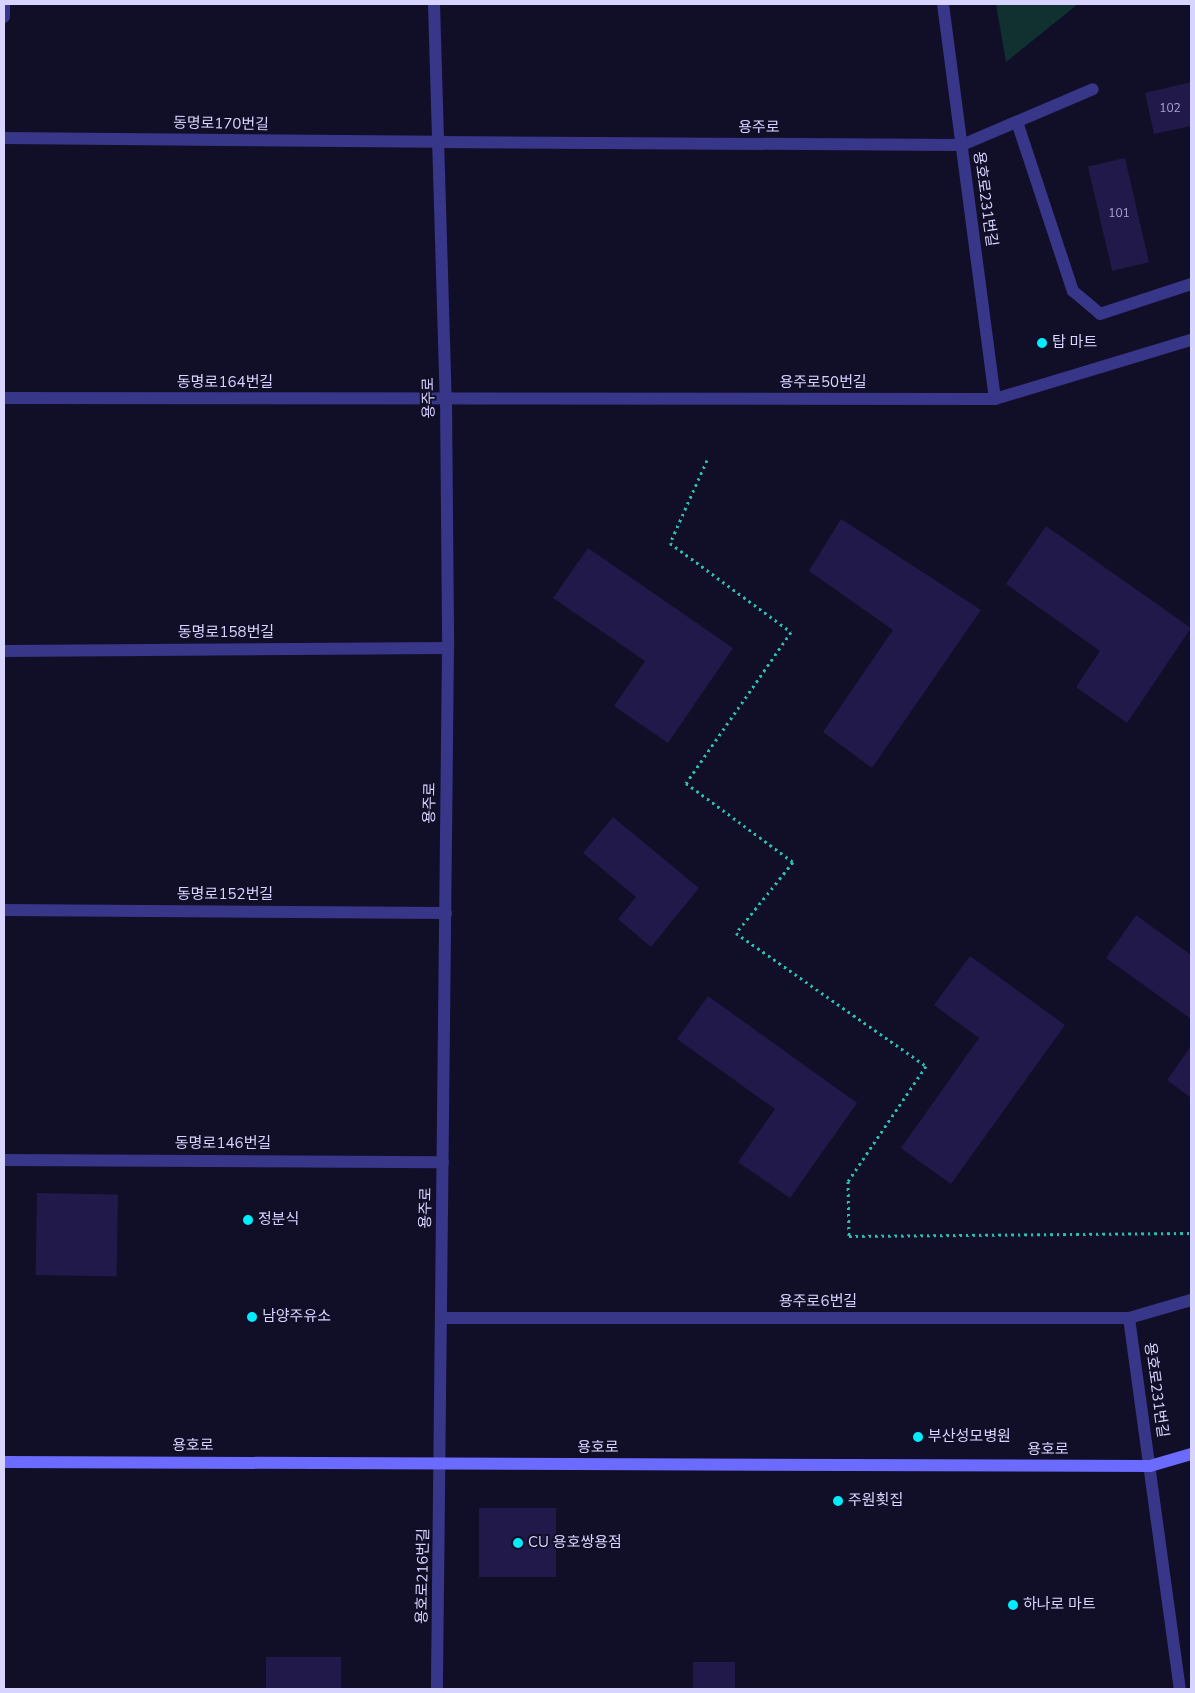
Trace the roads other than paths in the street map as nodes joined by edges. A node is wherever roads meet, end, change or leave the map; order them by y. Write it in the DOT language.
graph roads {
  1 [pos="4,4"];
  2 [pos="434,4"];
  3 [pos="943,4"];
  4 [pos="4,17"];
  5 [pos="1092,89"];
  6 [pos="1017,122"];
  7 [pos="4,138"];
  8 [pos="437,142"];
  9 [pos="962,145"];
  10 [pos="1191,284"];
  11 [pos="1191,340"];
  12 [pos="4,398"];
  13 [pos="995,399"];
  14 [pos="446,400"];
  15 [pos="448,648"];
  16 [pos="4,651"];
  17 [pos="4,910"];
  18 [pos="446,912"];
  19 [pos="4,1160"];
  20 [pos="443,1162"];
  21 [pos="1191,1300"];
  22 [pos="441,1318"];
  23 [pos="1129,1318"];
  24 [pos="1191,1454"];
  25 [pos="4,1462"];
  26 [pos="442,1464"];
  27 [pos="1150,1466"];
  28 [pos="437,1689"];
  29 [pos="1180,1689"];
  1 -- 4 [label="street"];
  2 -- 8 [label="street, 용주로"];
  3 -- 9 [label="street, 용호로231번길"];
  5 -- 6 [label="street"];
  6 -- 9 [label="street"];
  6 -- 10 [label="street"];
  7 -- 8 [label="street, 동명로170번길"];
  8 -- 9 [label="street, 용주로"];
  8 -- 14 [label="street, 용주로"];
  9 -- 13 [label="street, 용호로231번길"];
  11 -- 13 [label="street, 용주로50번길"];
  12 -- 14 [label="street, 동명로164번길"];
  13 -- 14 [label="street, 용주로50번길"];
  14 -- 15 [label="street, 용주로"];
  15 -- 16 [label="street, 동명로158번길"];
  15 -- 18 [label="street, 용주로"];
  17 -- 18 [label="street, 동명로152번길"];
  18 -- 20 [label="street, 용주로"];
  19 -- 20 [label="street, 동명로146번길"];
  20 -- 22 [label="street, 용주로"];
  21 -- 23 [label="street, 용주로6번길"];
  22 -- 23 [label="street, 용주로6번길"];
  22 -- 26 [label="street, 용주로"];
  23 -- 27 [label="street, 용호로231번길"];
  24 -- 27 [label="main road, 용호로"];
  25 -- 26 [label="main road, 용호로"];
  26 -- 27 [label="main road, 용호로"];
  26 -- 28 [label="street, 용호로216번길"];
  27 -- 29 [label="street, 용호로231번길"];
}
